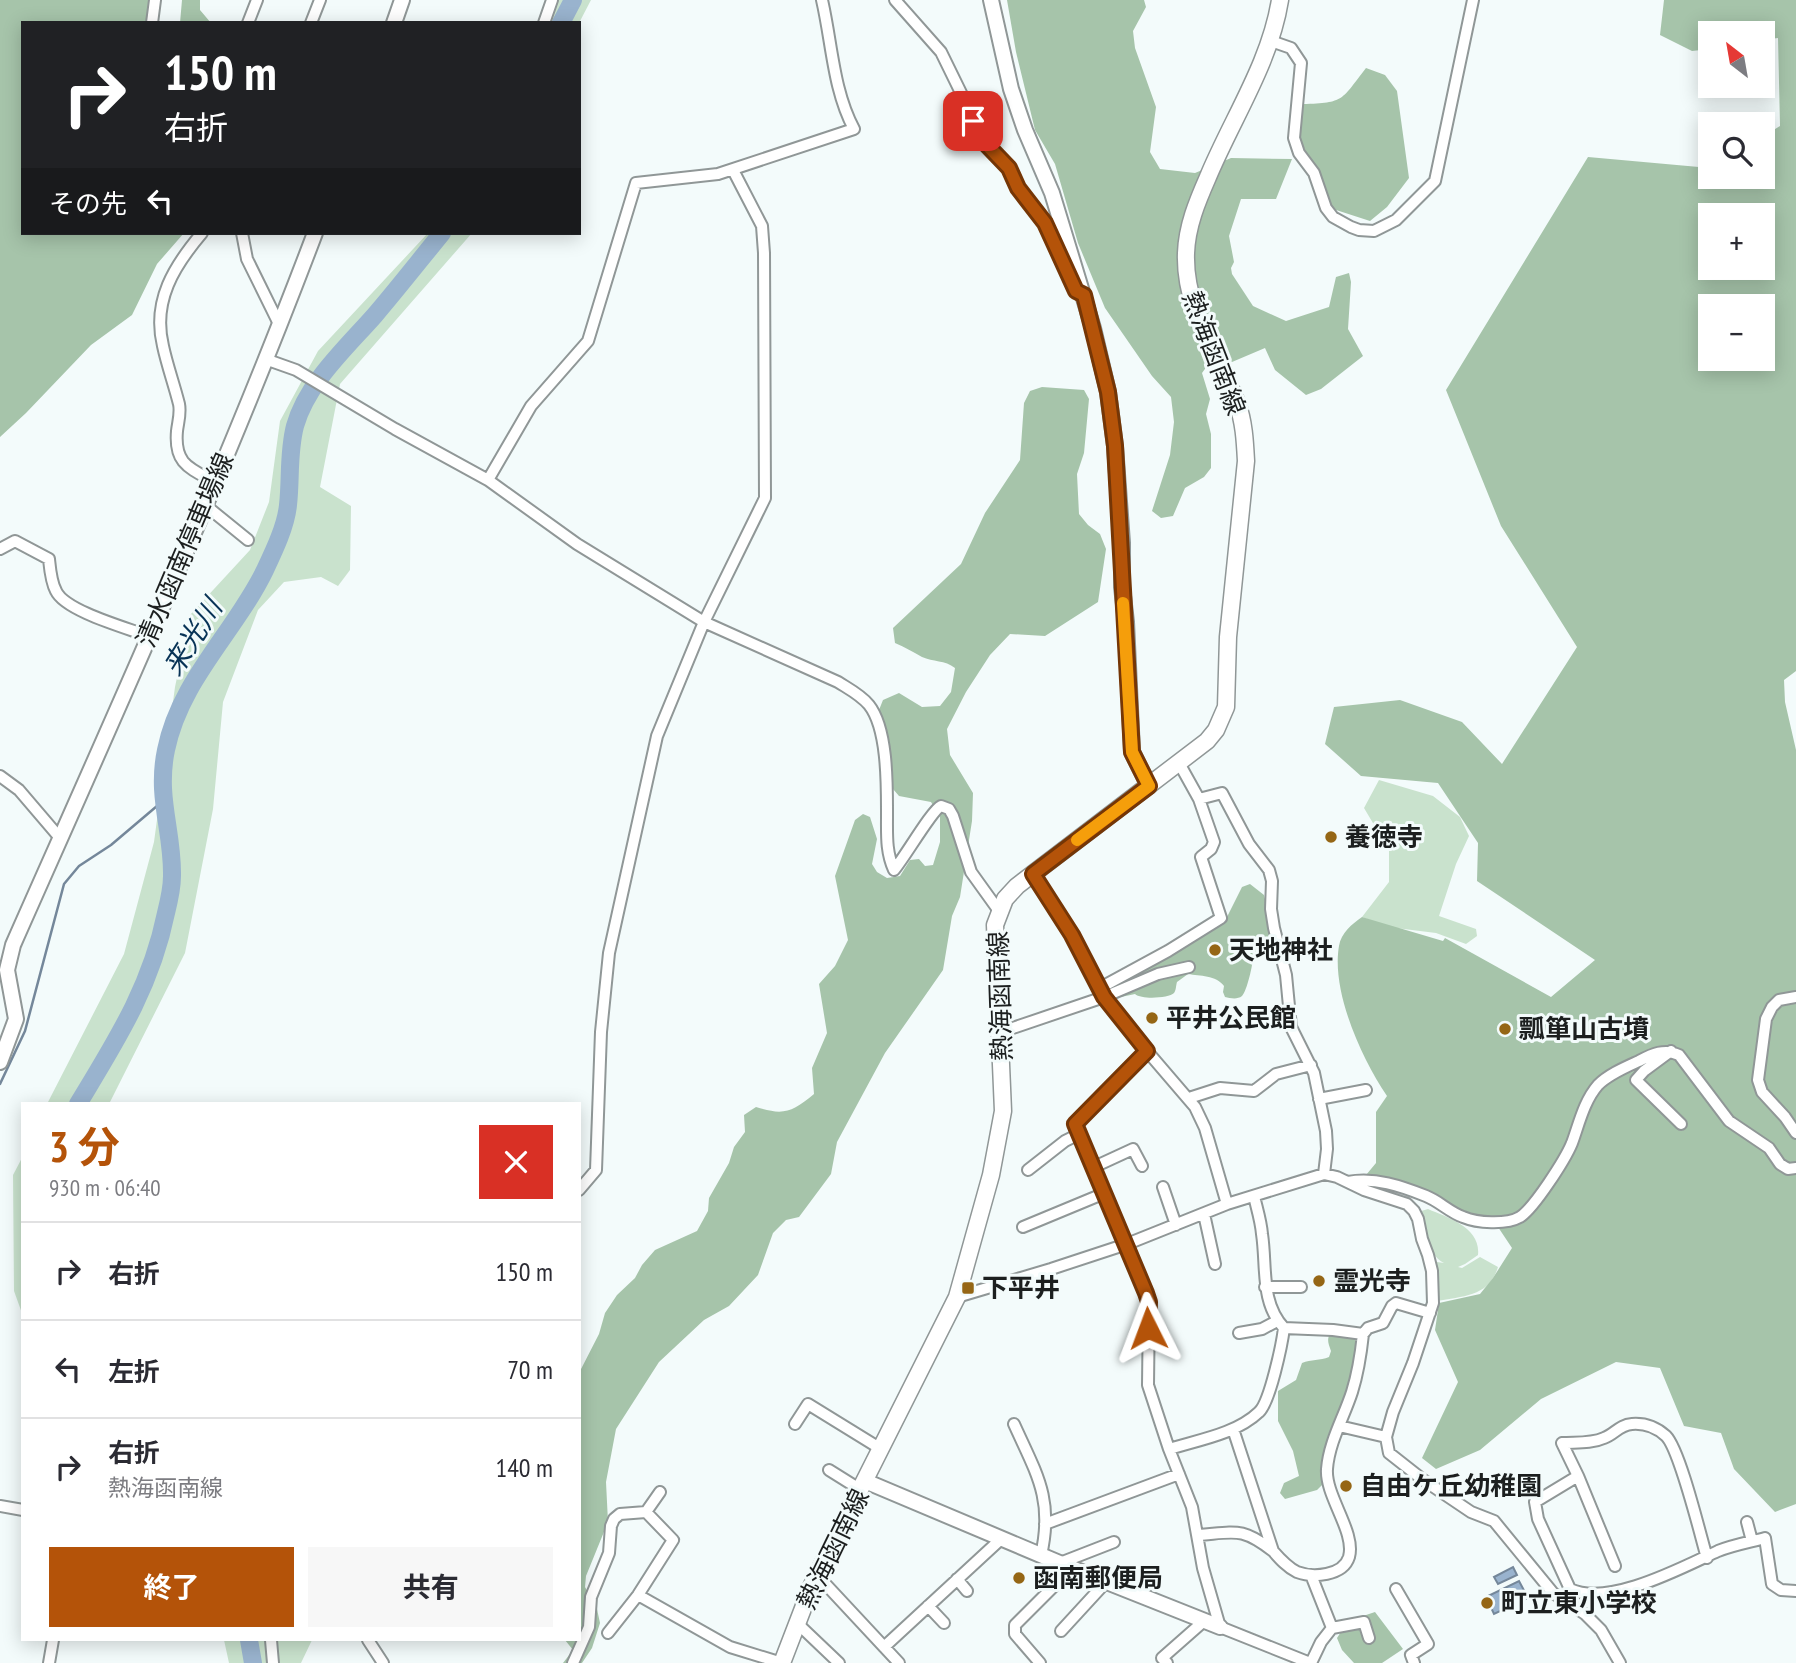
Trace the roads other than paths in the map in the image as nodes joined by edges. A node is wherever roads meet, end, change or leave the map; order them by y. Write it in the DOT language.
graph roads {
  1 [pos="155,0"];
  2 [pos="257,0"];
  3 [pos="320,0"];
  4 [pos="402,0"];
  5 [pos="552,0"];
  6 [pos="822,0"];
  7 [pos="895,0"];
  8 [pos="991,0"];
  9 [pos="1280,0"];
  10 [pos="1472,0"];
  11 [pos="152,21"];
  12 [pos="249,21"];
  13 [pos="312,21"];
  14 [pos="395,21"];
  15 [pos="545,21"];
  16 [pos="1271,41"];
  17 [pos="733,170"];
  18 [pos="200,235"];
  19 [pos="242,235"];
  20 [pos="314,235"];
  21 [pos="1084,295"];
  22 [pos="280,326"];
  23 [pos="265,359"];
  24 [pos="488,480"];
  25 [pos="215,482"];
  26 [pos="205,505"];
  27 [pos="248,540"];
  28 [pos="0,548"];
  29 [pos="704,622"];
  30 [pos="148,636"];
  31 [pos="1179,763"];
  32 [pos="0,776"];
  33 [pos="1149,786"];
  34 [pos="1199,799"];
  35 [pos="60,838"];
  36 [pos="1033,874"];
  37 [pos="999,911"];
  38 [pos="1189,967"];
  39 [pos="1102,993"];
  40 [pos="1796,997"];
  41 [pos="1001,1032"];
  42 [pos="1147,1051"];
  43 [pos="1671,1052"];
  44 [pos="0,1062"];
  45 [pos="1311,1065"];
  46 [pos="1366,1090"];
  47 [pos="1189,1098"];
  48 [pos="1319,1099"];
  49 [pos="1681,1124"];
  50 [pos="1796,1133"];
  51 [pos="1079,1134"];
  52 [pos="1142,1166"];
  53 [pos="1094,1167"];
  54 [pos="1796,1168"];
  55 [pos="1028,1170"];
  56 [pos="1324,1174"];
  57 [pos="1347,1182"];
  58 [pos="1163,1187"];
  59 [pos="581,1188"];
  60 [pos="1105,1193"];
  61 [pos="1254,1196"];
  62 [pos="1227,1204"];
  63 [pos="1204,1214"];
  64 [pos="1176,1225"];
  65 [pos="1023,1227"];
  66 [pos="1126,1244"];
  67 [pos="1215,1264"];
  68 [pos="1265,1287"];
  69 [pos="1301,1287"];
  70 [pos="957,1297"];
  71 [pos="1430,1313"];
  72 [pos="1281,1325"];
  73 [pos="1239,1333"];
  74 [pos="1363,1334"];
  75 [pos="795,1424"];
  76 [pos="1014,1424"];
  77 [pos="1339,1426"];
  78 [pos="1234,1429"];
  79 [pos="1386,1437"];
  80 [pos="881,1449"];
  81 [pos="1168,1449"];
  82 [pos="829,1470"];
  83 [pos="1179,1475"];
  84 [pos="1578,1476"];
  85 [pos="863,1485"];
  86 [pos="660,1492"];
  87 [pos="0,1506"];
  88 [pos="21,1510"];
  89 [pos="646,1512"];
  90 [pos="1746,1522"];
  91 [pos="1045,1524"];
  92 [pos="1199,1535"];
  93 [pos="1001,1539"];
  94 [pos="1752,1541"];
  95 [pos="1114,1542"];
  96 [pos="1273,1551"];
  97 [pos="1041,1555"];
  98 [pos="1707,1558"];
  99 [pos="1064,1565"];
  100 [pos="1615,1566"];
  101 [pos="1311,1574"];
  102 [pos="817,1575"];
  103 [pos="957,1579"];
  104 [pos="1106,1582"];
  105 [pos="1566,1584"];
  106 [pos="1396,1589"];
  107 [pos="967,1591"];
  108 [pos="1796,1591"];
  109 [pos="1553,1593"];
  110 [pos="638,1595"];
  111 [pos="928,1606"];
  112 [pos="1203,1621"];
  113 [pos="944,1623"];
  114 [pos="798,1624"];
  115 [pos="1220,1627"];
  116 [pos="1332,1628"];
  117 [pos="1060,1631"];
  118 [pos="608,1633"];
  119 [pos="1369,1638"];
  120 [pos="53,1641"];
  121 [pos="271,1641"];
  122 [pos="369,1641"];
  123 [pos="884,1647"];
  124 [pos="49,1663"];
  125 [pos="273,1663"];
  126 [pos="383,1663"];
  127 [pos="573,1663"];
  128 [pos="782,1663"];
  129 [pos="839,1663"];
  130 [pos="899,1663"];
  131 [pos="1040,1663"];
  132 [pos="1167,1663"];
  133 [pos="1310,1663"];
  134 [pos="1414,1663"];
  135 [pos="1620,1663"];
  1 -- 11 [label="street"];
  2 -- 12 [label="street"];
  3 -- 13 [label="street"];
  4 -- 14 [label="main road"];
  5 -- 15 [label="street"];
  6 -- 17 [label="street"];
  7 -- 21 [label="street"];
  8 -- 21 [label="main road"];
  9 -- 16 [label="main road, 熱海函南線"];
  10 -- 16 [label="street"];
  16 -- 31 [label="main road, 熱海函南線"];
  17 -- 24 [label="street"];
  17 -- 29 [label="street"];
  18 -- 25 [label="street"];
  19 -- 22 [label="street"];
  20 -- 22 [label="main road, 清水函南停車場線"];
  21 -- 33 [label="main road"];
  22 -- 23 [label="main road, 清水函南停車場線"];
  23 -- 24 [label="street"];
  23 -- 25 [label="main road, 清水函南停車場線"];
  24 -- 29 [label="street"];
  25 -- 26 [label="main road, 清水函南停車場線"];
  26 -- 27 [label="street"];
  26 -- 30 [label="main road, 清水函南停車場線"];
  28 -- 30 [label="street"];
  29 -- 37 [label="street"];
  29 -- 59 [label="street"];
  30 -- 35 [label="main road, 清水函南停車場線"];
  31 -- 33 [label="main road, 熱海函南線"];
  31 -- 34 [label="street"];
  32 -- 35 [label="street"];
  33 -- 36 [label="main road, 熱海函南線"];
  34 -- 39 [label="street"];
  34 -- 45 [label="street"];
  35 -- 44 [label="main road, 清水函南停車場線"];
  36 -- 37 [label="main road, 熱海函南線"];
  36 -- 39 [label="street"];
  37 -- 41 [label="main road, 熱海函南線"];
  38 -- 39 [label="street"];
  39 -- 41 [label="street"];
  39 -- 42 [label="street"];
  40 -- 50 [label="street"];
  41 -- 70 [label="main road, 熱海函南線"];
  42 -- 47 [label="street"];
  42 -- 51 [label="street"];
  43 -- 49 [label="street"];
  43 -- 54 [label="street"];
  43 -- 57 [label="street"];
  45 -- 47 [label="street"];
  45 -- 48 [label="street"];
  46 -- 48 [label="street"];
  47 -- 62 [label="street"];
  48 -- 56 [label="street"];
  51 -- 53 [label="street"];
  51 -- 55 [label="street"];
  52 -- 53 [label="street"];
  53 -- 60 [label="street"];
  56 -- 57 [label="street"];
  56 -- 61 [label="street"];
  57 -- 71 [label="street"];
  58 -- 64 [label="street"];
  60 -- 65 [label="street"];
  60 -- 66 [label="street"];
  61 -- 62 [label="street"];
  61 -- 68 [label="street"];
  62 -- 63 [label="street"];
  63 -- 64 [label="street"];
  63 -- 67 [label="street"];
  64 -- 66 [label="street"];
  66 -- 70 [label="street"];
  66 -- 81 [label="street"];
  68 -- 69 [label="street"];
  68 -- 72 [label="street"];
  70 -- 80 [label="main road, 熱海函南線"];
  71 -- 74 [label="street"];
  71 -- 79 [label="street"];
  72 -- 73 [label="street"];
  72 -- 74 [label="street"];
  72 -- 78 [label="street"];
  74 -- 77 [label="street"];
  75 -- 80 [label="street"];
  76 -- 91 [label="street"];
  77 -- 79 [label="street"];
  77 -- 101 [label="street"];
  78 -- 81 [label="street"];
  78 -- 96 [label="street"];
  79 -- 109 [label="street"];
  80 -- 85 [label="main road, 熱海函南線"];
  81 -- 83 [label="street"];
  82 -- 85 [label="street"];
  83 -- 91 [label="street"];
  83 -- 92 [label="street"];
  84 -- 98 [label="street"];
  84 -- 100 [label="street"];
  84 -- 105 [label="street"];
  85 -- 93 [label="main road"];
  85 -- 102 [label="main road, 熱海函南線"];
  86 -- 89 [label="street"];
  87 -- 88 [label="street"];
  89 -- 110 [label="street"];
  89 -- 127 [label="street"];
  90 -- 94 [label="street"];
  91 -- 97 [label="street"];
  92 -- 96 [label="street"];
  92 -- 115 [label="street"];
  93 -- 97 [label="main road"];
  93 -- 103 [label="street"];
  94 -- 98 [label="street"];
  94 -- 108 [label="street"];
  95 -- 99 [label="street"];
  96 -- 101 [label="street"];
  97 -- 99 [label="main road"];
  98 -- 105 [label="street"];
  99 -- 104 [label="main road"];
  99 -- 131 [label="street"];
  101 -- 116 [label="street"];
  102 -- 114 [label="main road, 熱海函南線"];
  102 -- 123 [label="street"];
  103 -- 107 [label="street"];
  103 -- 111 [label="street"];
  104 -- 112 [label="main road"];
  104 -- 117 [label="street"];
  105 -- 109 [label="street"];
  106 -- 134 [label="street"];
  109 -- 135 [label="street"];
  110 -- 118 [label="street"];
  110 -- 128 [label="street"];
  111 -- 113 [label="street"];
  111 -- 123 [label="street"];
  112 -- 115 [label="main road"];
  112 -- 132 [label="street"];
  114 -- 128 [label="main road, 熱海函南線"];
  114 -- 129 [label="street"];
  115 -- 133 [label="street"];
  116 -- 119 [label="street"];
  116 -- 133 [label="street"];
  120 -- 124 [label="street"];
  121 -- 125 [label="street"];
  122 -- 126 [label="street"];
  123 -- 130 [label="street"];
}
